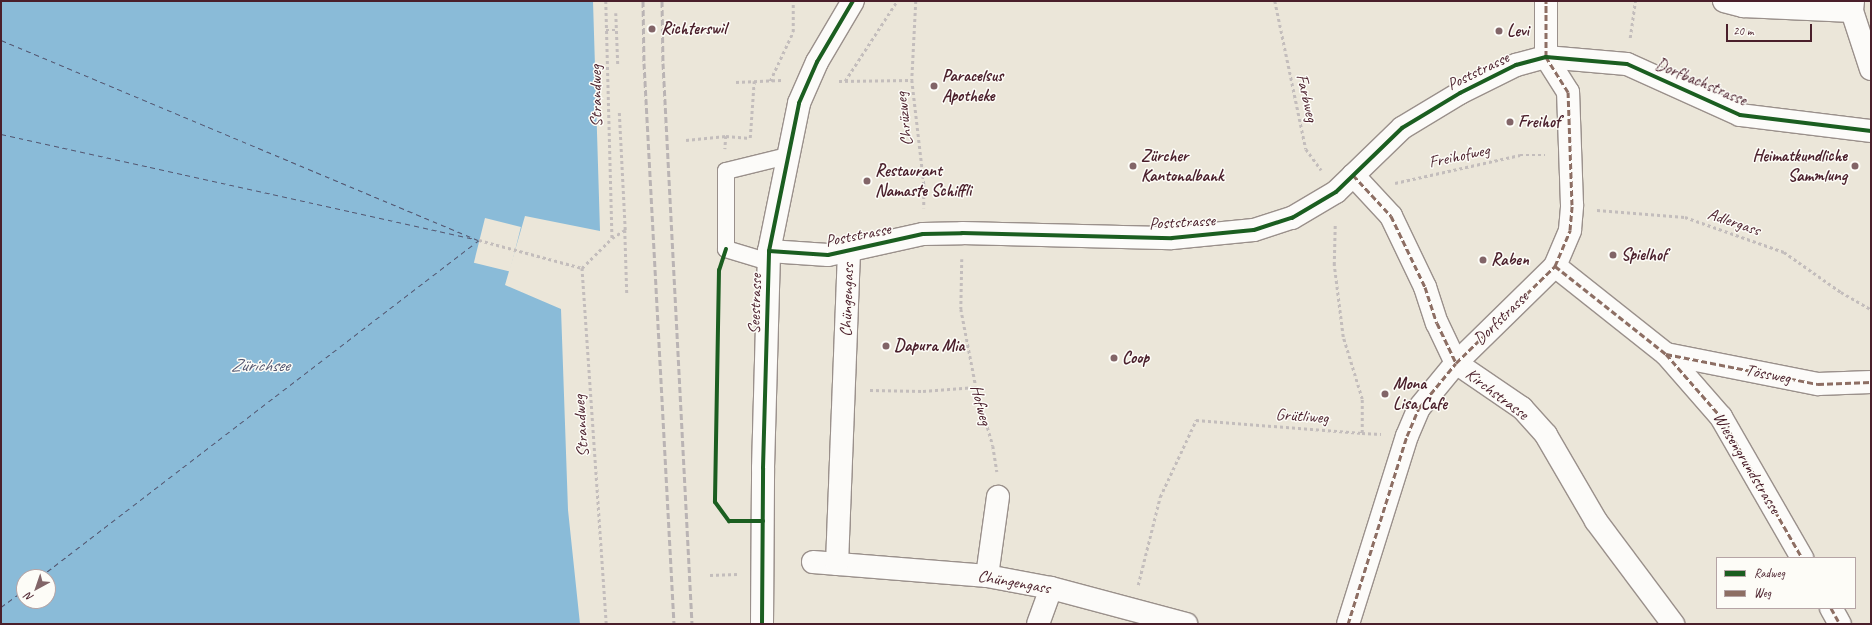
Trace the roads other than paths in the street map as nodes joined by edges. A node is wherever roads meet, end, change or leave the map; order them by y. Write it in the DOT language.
graph roads {
  1 [pos="853,1"];
  2 [pos="1546,1"];
  3 [pos="1724,1"];
  4 [pos="1852,6"];
  5 [pos="1546,57"];
  6 [pos="1871,69"];
  7 [pos="1871,131"];
  8 [pos="787,156"];
  9 [pos="1353,176"];
  10 [pos="849,252"];
  11 [pos="769,256"];
  12 [pos="1555,266"];
  13 [pos="1666,354"];
  14 [pos="1456,363"];
  15 [pos="1871,382"];
  16 [pos="998,496"];
  17 [pos="1801,557"];
  18 [pos="814,562"];
  19 [pos="837,564"];
  20 [pos="987,576"];
  21 [pos="1051,588"];
  22 [pos="1832,609"];
  23 [pos="762,624"];
  24 [pos="1038,624"];
  25 [pos="1186,624"];
  26 [pos="1348,624"];
  27 [pos="1673,624"];
  28 [pos="1840,624"];
  1 -- 8 [label="street, Seestrasse"];
  2 -- 5 [label="street"];
  3 -- 4 [label="street"];
  4 -- 6 [label="street"];
  5 -- 7 [label="street, Dorfbachstrasse"];
  5 -- 9 [label="street, Poststrasse"];
  5 -- 12 [label="street, Dorfstrasse"];
  8 -- 11 [label="street, Seestrasse"];
  8 -- 11 [label="lane"];
  9 -- 10 [label="street, Poststrasse"];
  9 -- 14 [label="street, Kirchstrasse"];
  10 -- 11 [label="street, Poststrasse"];
  10 -- 19 [label="street, Chüngengass"];
  11 -- 23 [label="street, Seestrasse"];
  12 -- 13 [label="street, Wiesengrundstrasse"];
  12 -- 14 [label="street, Dorfstrasse"];
  13 -- 15 [label="street, Tössweg"];
  13 -- 17 [label="street, Wiesengrundstrasse"];
  14 -- 26 [label="street, Dorfstrasse"];
  14 -- 27 [label="street, Kirchstrasse"];
  16 -- 20 [label="street"];
  18 -- 19 [label="street, Chüngengass"];
  19 -- 20 [label="street, Chüngengass"];
  20 -- 21 [label="street, Chüngengass"];
  21 -- 24 [label="street"];
  21 -- 25 [label="street, Chüngengass"];
  22 -- 28 [label="street"];
}
